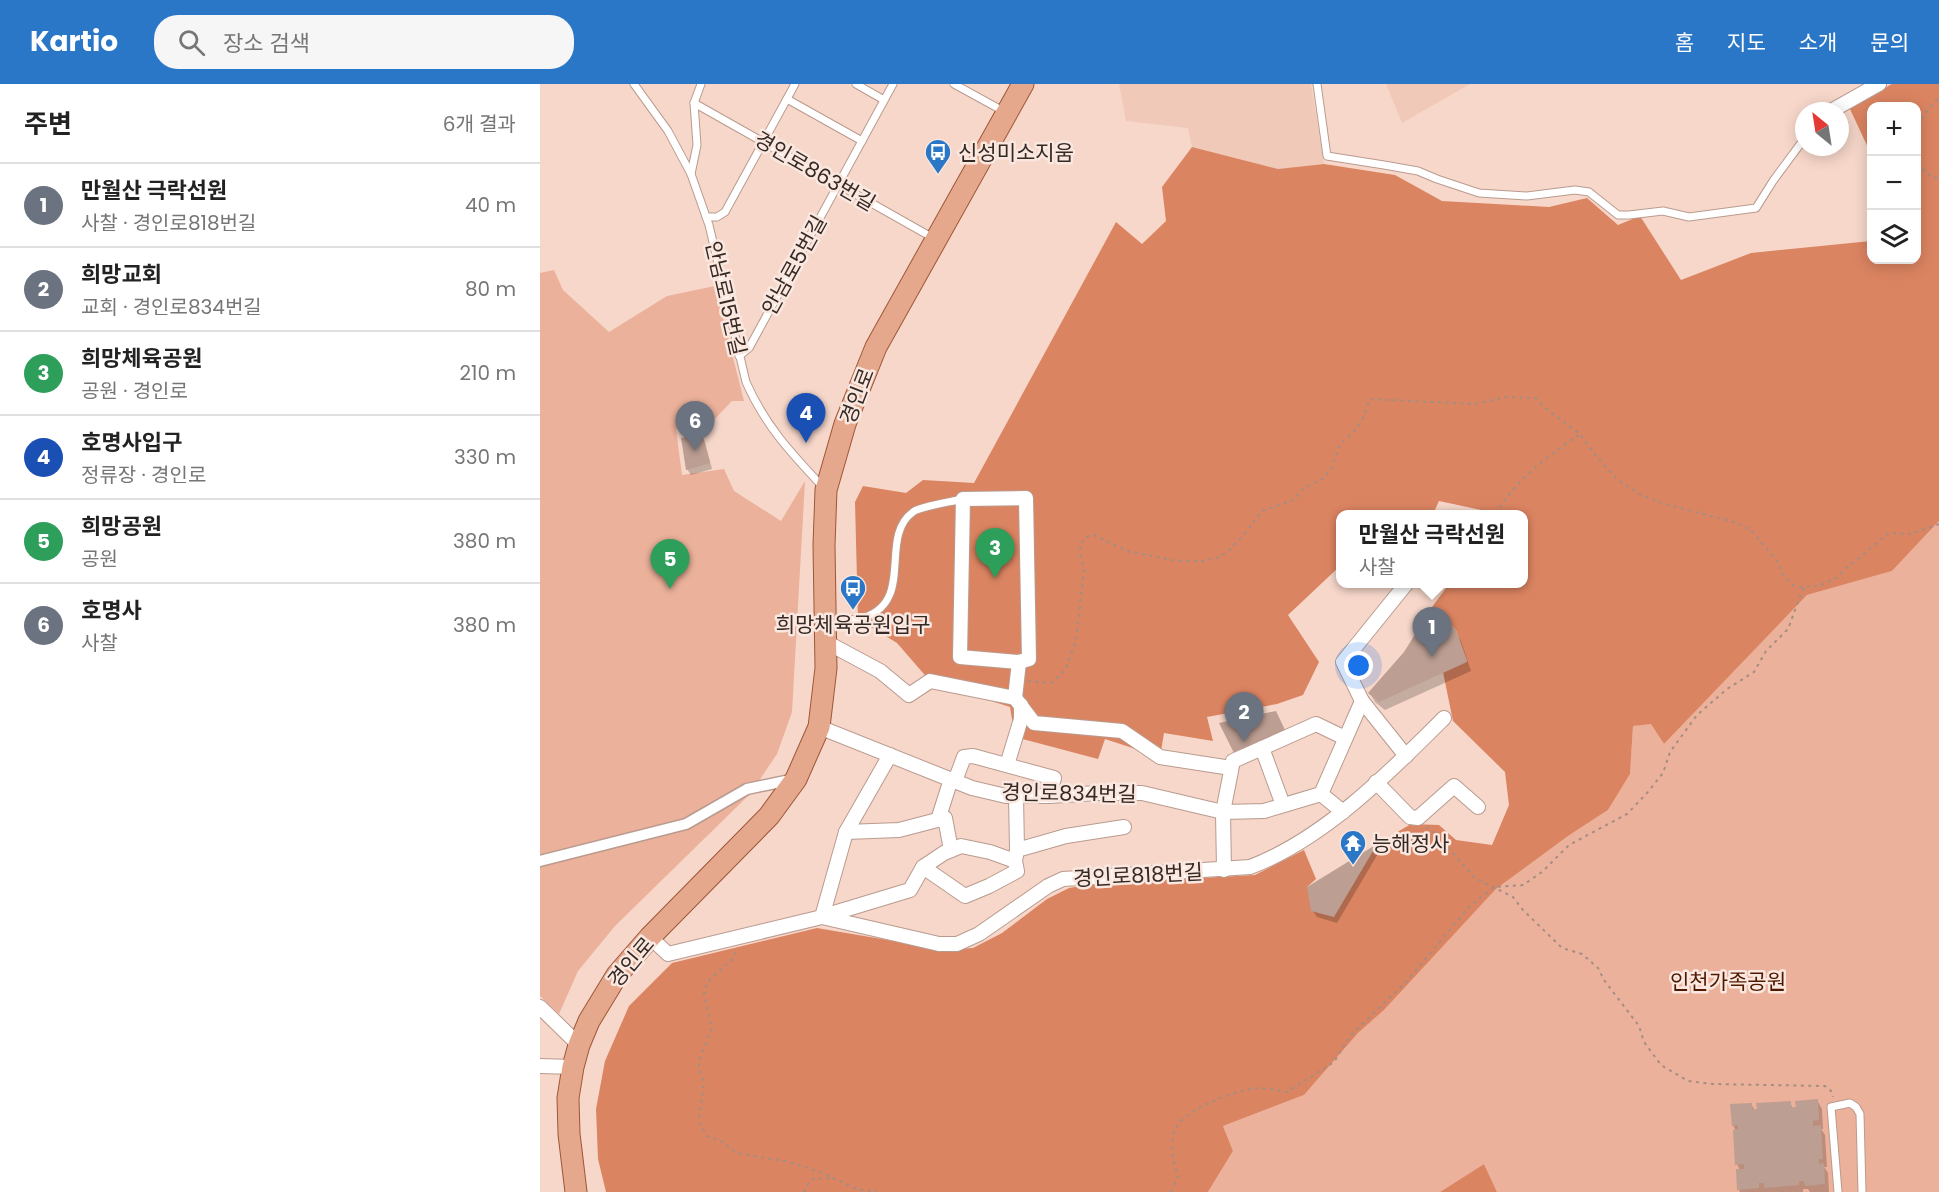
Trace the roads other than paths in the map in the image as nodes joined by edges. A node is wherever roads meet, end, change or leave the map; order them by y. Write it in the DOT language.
graph roads {
  1 [pos="634,84"];
  2 [pos="701,84"];
  3 [pos="795,84"];
  4 [pos="856,84"];
  5 [pos="893,84"];
  6 [pos="954,84"];
  7 [pos="1023,84"];
  8 [pos="1317,84"];
  9 [pos="1879,84"];
  10 [pos="787,99"];
  11 [pos="884,100"];
  12 [pos="1846,102"];
  13 [pos="694,103"];
  14 [pos="1007,113"];
  15 [pos="862,141"];
  16 [pos="763,142"];
  17 [pos="1795,151"];
  18 [pos="691,174"];
  19 [pos="838,184"];
  20 [pos="706,217"];
  21 [pos="935,240"];
  22 [pos="740,356"];
  23 [pos="826,490"];
  24 [pos="963,499"];
  25 [pos="1403,588"];
  26 [pos="826,620"];
  27 [pos="826,642"];
  28 [pos="1019,662"];
  29 [pos="1018,701"];
  30 [pos="1362,701"];
  31 [pos="1444,718"];
  32 [pos="819,727"];
  33 [pos="1346,738"];
  34 [pos="1262,748"];
  35 [pos="890,755"];
  36 [pos="1406,756"];
  37 [pos="1007,765"];
  38 [pos="1232,768"];
  39 [pos="796,779"];
  40 [pos="953,780"];
  41 [pos="1376,782"];
  42 [pos="1321,794"];
  43 [pos="1016,796"];
  44 [pos="1049,796"];
  45 [pos="1283,805"];
  46 [pos="1479,807"];
  47 [pos="1223,812"];
  48 [pos="1343,812"];
  49 [pos="938,820"];
  50 [pos="1124,827"];
  51 [pos="846,832"];
  52 [pos="951,850"];
  53 [pos="1016,856"];
  54 [pos="540,861"];
  55 [pos="923,867"];
  56 [pos="1224,870"];
  57 [pos="822,917"];
  58 [pos="650,937"];
  59 [pos="540,1007"];
  60 [pos="579,1046"];
  61 [pos="540,1066"];
  62 [pos="573,1067"];
  63 [pos="576,1192"];
  64 [pos="1838,1192"];
  65 [pos="1862,1192"];
  1 -- 18 [label="lane, 안남로15번길"];
  2 -- 13 [label="lane"];
  3 -- 10 [label="lane"];
  4 -- 11 [label="lane"];
  5 -- 11 [label="lane, 안남로5번길"];
  6 -- 14 [label="lane"];
  7 -- 14 [label="main road, 경인로"];
  8 -- 17 [label="lane"];
  9 -- 12 [label="street"];
  10 -- 15 [label="lane"];
  10 -- 16 [label="lane"];
  11 -- 15 [label="lane, 안남로5번길"];
  13 -- 16 [label="lane, 경인로863번길"];
  13 -- 18 [label="lane"];
  14 -- 21 [label="main road, 경인로"];
  15 -- 19 [label="lane, 안남로5번길"];
  16 -- 19 [label="lane, 경인로863번길"];
  16 -- 20 [label="lane"];
  18 -- 20 [label="lane, 안남로15번길"];
  19 -- 21 [label="lane, 경인로863번길"];
  19 -- 22 [label="lane, 안남로5번길"];
  20 -- 22 [label="lane, 안남로15번길"];
  21 -- 23 [label="main road, 경인로"];
  22 -- 23 [label="lane, 안남로15번길"];
  23 -- 26 [label="main road, 경인로"];
  24 -- 26 [label="lane"];
  24 -- 28 [label="street"];
  24 -- 28 [label="street"];
  25 -- 30 [label="street"];
  26 -- 27 [label="main road, 경인로"];
  27 -- 29 [label="street"];
  27 -- 32 [label="main road, 경인로"];
  28 -- 29 [label="street"];
  29 -- 37 [label="street"];
  29 -- 38 [label="street"];
  30 -- 33 [label="street"];
  30 -- 36 [label="street"];
  31 -- 36 [label="street, 경인로818번길"];
  32 -- 35 [label="street, 경인로834번길"];
  32 -- 39 [label="main road, 경인로"];
  33 -- 34 [label="street"];
  33 -- 42 [label="street"];
  34 -- 38 [label="street"];
  34 -- 45 [label="street"];
  35 -- 40 [label="street, 경인로834번길"];
  35 -- 51 [label="street"];
  36 -- 41 [label="street, 경인로818번길"];
  37 -- 40 [label="street"];
  37 -- 44 [label="street"];
  38 -- 47 [label="street"];
  39 -- 54 [label="street"];
  39 -- 58 [label="main road, 경인로"];
  40 -- 43 [label="street, 경인로834번길"];
  40 -- 49 [label="street"];
  41 -- 46 [label="street"];
  41 -- 48 [label="street, 경인로818번길"];
  42 -- 45 [label="street, 경인로834번길"];
  42 -- 48 [label="street"];
  43 -- 44 [label="street, 경인로834번길"];
  43 -- 53 [label="street"];
  44 -- 47 [label="street, 경인로834번길"];
  45 -- 47 [label="street, 경인로834번길"];
  47 -- 56 [label="street"];
  48 -- 56 [label="street, 경인로818번길"];
  49 -- 51 [label="street"];
  49 -- 52 [label="street"];
  50 -- 53 [label="street, 경인로818번길"];
  51 -- 57 [label="street"];
  52 -- 53 [label="street"];
  52 -- 55 [label="street, 경인로818번길"];
  53 -- 55 [label="street"];
  55 -- 57 [label="street, 경인로818번길"];
  56 -- 57 [label="street, 경인로818번길"];
  57 -- 58 [label="street, 경인로818번길"];
  58 -- 60 [label="main road, 경인로"];
  59 -- 60 [label="street"];
  60 -- 62 [label="main road, 경인로"];
  61 -- 62 [label="street"];
  62 -- 63 [label="main road, 경인로"];
  64 -- 65 [label="lane"];
}
